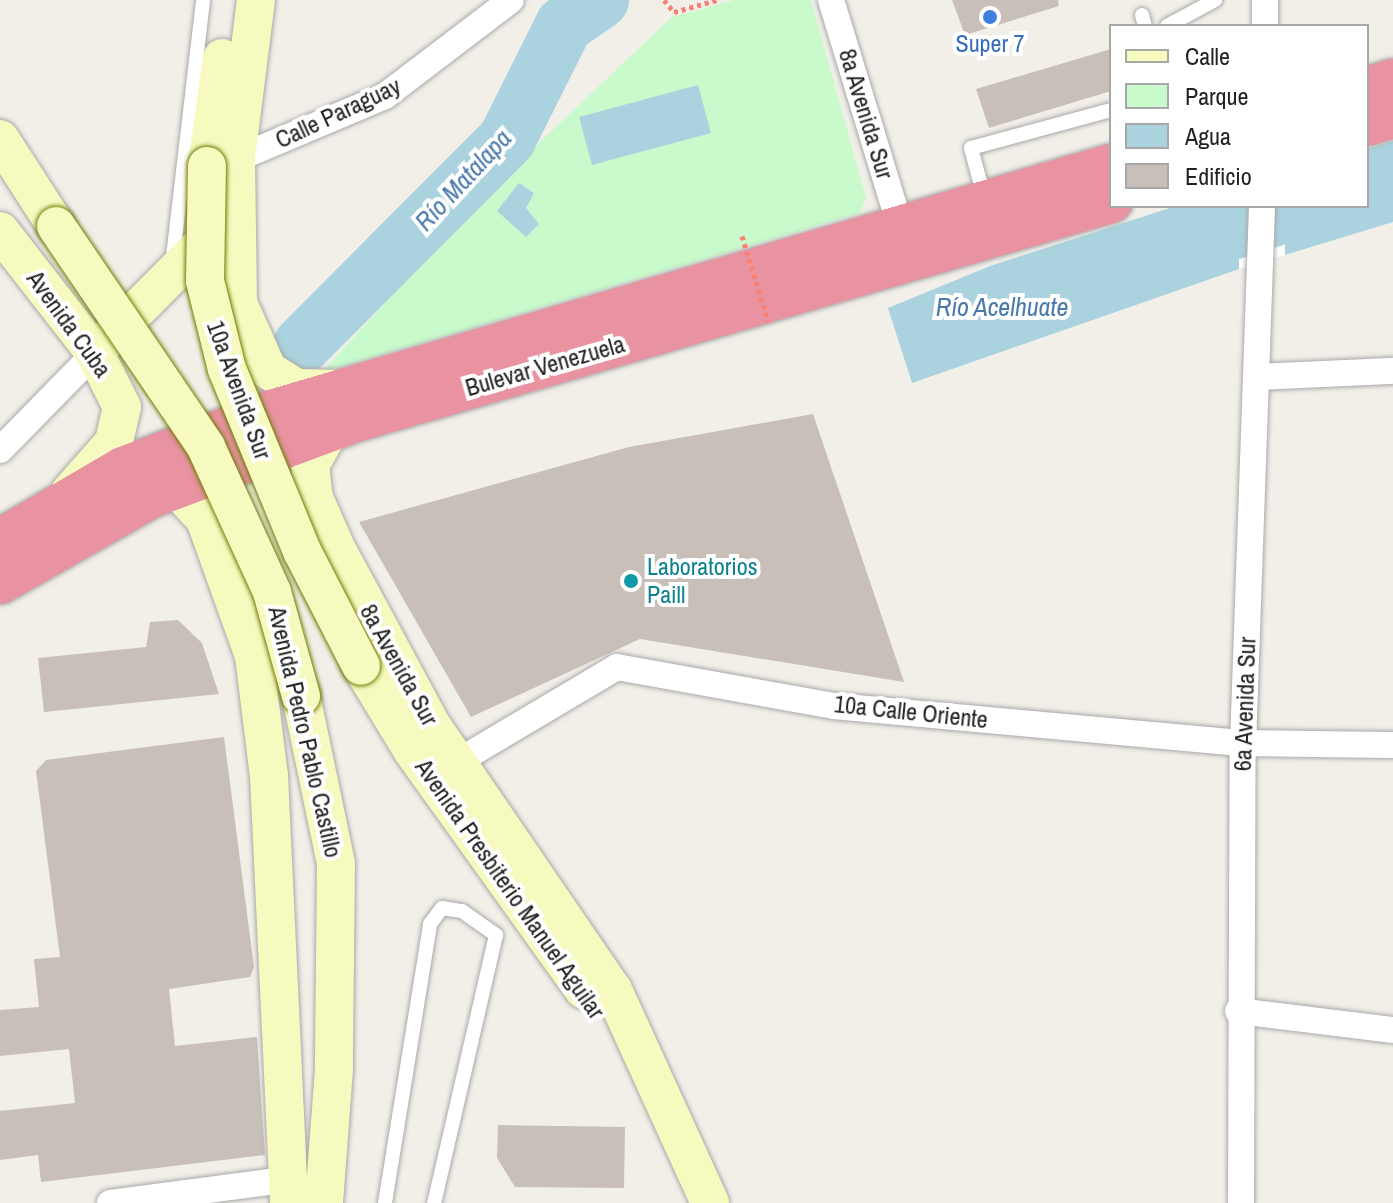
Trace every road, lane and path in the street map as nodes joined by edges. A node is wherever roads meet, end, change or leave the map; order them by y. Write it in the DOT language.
graph roads {
  1 [pos="203,0"];
  2 [pos="230,0"];
  3 [pos="256,0"];
  4 [pos="511,0"];
  5 [pos="664,0"];
  6 [pos="717,0"];
  7 [pos="831,0"];
  8 [pos="1215,0"];
  9 [pos="1265,0"];
  10 [pos="1171,24"];
  11 [pos="1265,24"];
  12 [pos="1393,81"];
  13 [pos="1369,88"];
  14 [pos="1109,111"];
  15 [pos="1393,116"];
  16 [pos="1369,123"];
  17 [pos="0,139"];
  18 [pos="221,162"];
  19 [pos="1109,167"];
  20 [pos="1109,202"];
  21 [pos="986,203"];
  22 [pos="1262,208"];
  23 [pos="232,213"];
  24 [pos="901,229"];
  25 [pos="0,231"];
  26 [pos="742,236"];
  27 [pos="172,275"];
  28 [pos="768,321"];
  29 [pos="95,353"];
  30 [pos="1393,371"];
  31 [pos="1259,377"];
  32 [pos="351,405"];
  33 [pos="0,450"];
  34 [pos="174,486"];
  35 [pos="62,500"];
  36 [pos="0,541"];
  37 [pos="341,559"];
  38 [pos="0,582"];
  39 [pos="243,611"];
  40 [pos="361,666"];
  41 [pos="1243,743"];
  42 [pos="1393,745"];
  43 [pos="457,762"];
  44 [pos="1238,1011"];
  45 [pos="1393,1030"];
  46 [pos="287,1192"];
  47 [pos="110,1203"];
  48 [pos="324,1203"];
  49 [pos="385,1203"];
  50 [pos="434,1203"];
  51 [pos="690,1203"];
  52 [pos="710,1203"];
  53 [pos="1241,1203"];
  1 -- 27 [label="lane"];
  2 -- 18 [label="street, 10a Avenida Sur"];
  3 -- 18 [label="street, 10a Avenida Sur"];
  4 -- 18 [label="street, Calle Paraguay"];
  5 -- 6 [label="path"];
  7 -- 24 [label="street, 8a Avenida Sur"];
  8 -- 10 [label="lane"];
  9 -- 11 [label="street"];
  12 -- 13 [label="highway"];
  14 -- 21 [label="lane"];
  15 -- 16 [label="highway"];
  17 -- 48 [label="street, Avenida Pedro Pablo Castillo, bridge"];
  18 -- 23 [label="street, 10a Avenida Sur"];
  18 -- 40 [label="street, 10a Avenida Sur, bridge"];
  19 -- 21 [label="highway, Bulevar Venezuela"];
  20 -- 32 [label="highway, Bulevar Venezuela"];
  21 -- 24 [label="highway, Bulevar Venezuela"];
  22 -- 31 [label="street, 6a Avenida Sur"];
  23 -- 27 [label="street"];
  23 -- 32 [label="street, 10a Avenida Sur"];
  24 -- 32 [label="highway, Bulevar Venezuela"];
  25 -- 29 [label="street, Avenida Cuba"];
  26 -- 28 [label="path, bridge"];
  27 -- 29 [label="street"];
  29 -- 33 [label="street"];
  29 -- 35 [label="street, Avenida Cuba"];
  30 -- 31 [label="street"];
  31 -- 41 [label="street, 6a Avenida Sur"];
  32 -- 34 [label="highway, Bulevar Venezuela"];
  32 -- 35 [label="highway, Bulevar Venezuela"];
  32 -- 37 [label="street, 8a Avenida Sur"];
  34 -- 38 [label="highway, Bulevar Venezuela"];
  34 -- 39 [label="street, Avenida Pedro Pablo Castillo"];
  35 -- 36 [label="highway, Bulevar Venezuela"];
  37 -- 39 [label="street"];
  37 -- 43 [label="street, 8a Avenida Sur"];
  39 -- 46 [label="street, Avenida Pedro Pablo Castillo"];
  40 -- 51 [label="street, Avenida Presbiterio Manuel Aguilar"];
  41 -- 42 [label="street, 10a Calle Oriente"];
  41 -- 43 [label="street, 10a Calle Oriente"];
  41 -- 44 [label="street, 6a Avenida Sur"];
  43 -- 52 [label="street, 8a Avenida Sur"];
  44 -- 45 [label="street"];
  44 -- 53 [label="street, 6a Avenida Sur"];
  46 -- 47 [label="street"];
  49 -- 50 [label="lane"];
}
